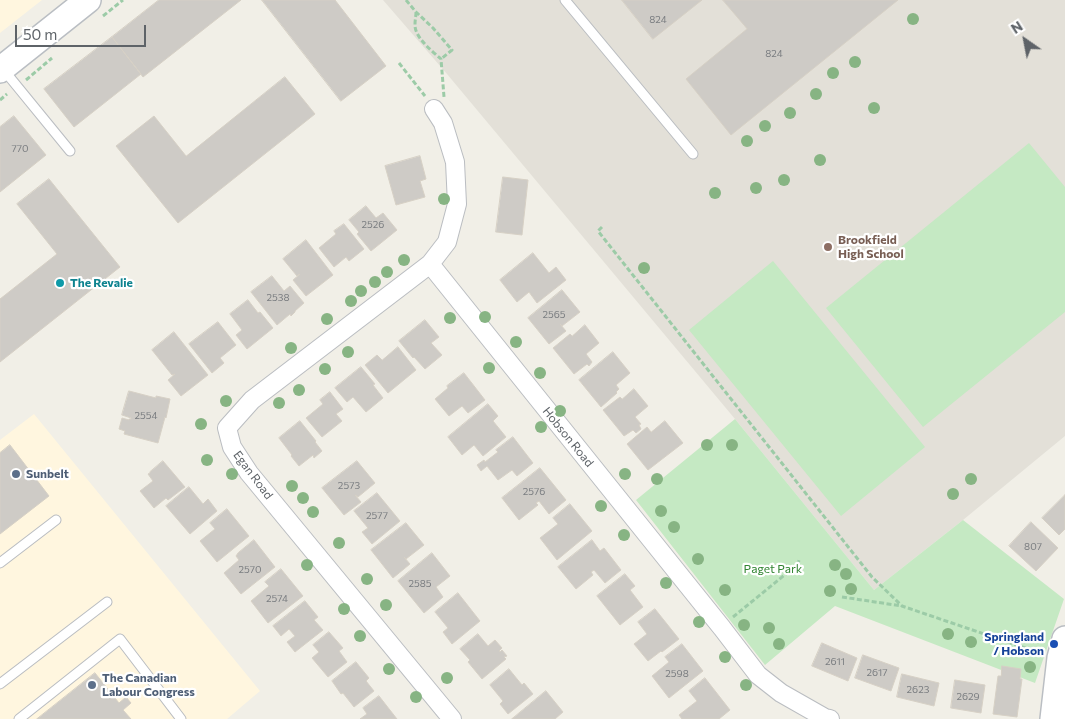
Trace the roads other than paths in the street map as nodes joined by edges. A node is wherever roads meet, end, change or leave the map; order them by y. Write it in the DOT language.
graph roads {
  1 [pos="88,0"];
  2 [pos="565,0"];
  3 [pos="1,69"];
  4 [pos="439,116"];
  5 [pos="70,151"];
  6 [pos="693,154"];
  7 [pos="430,264"];
  8 [pos="56,520"];
  9 [pos="0,563"];
  10 [pos="107,602"];
  11 [pos="1062,648"];
  12 [pos="0,684"];
  13 [pos="18,719"];
  14 [pos="180,719"];
  15 [pos="452,719"];
  16 [pos="826,719"];
  17 [pos="1053,719"];
  1 -- 3 [label="main road"];
  2 -- 6 [label="lane"];
  3 -- 5 [label="lane"];
  4 -- 7 [label="street"];
  7 -- 15 [label="street, Egan Road"];
  7 -- 16 [label="street, Hobson Road"];
  8 -- 9 [label="lane"];
  10 -- 12 [label="lane"];
  11 -- 17 [label="main road"];
  13 -- 14 [label="lane"];
}
